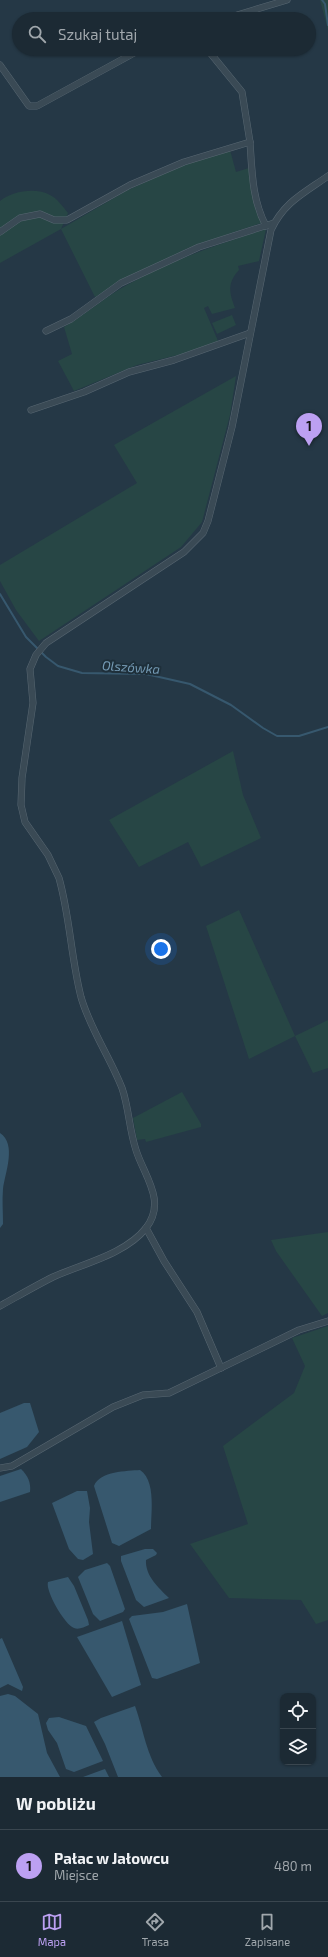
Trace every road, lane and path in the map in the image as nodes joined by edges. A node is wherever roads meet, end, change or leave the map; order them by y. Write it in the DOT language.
graph roads {
  1 [pos="287,0"];
  2 [pos="247,12"];
  3 [pos="129,56"];
  4 [pos="213,56"];
  5 [pos="0,65"];
  6 [pos="250,142"];
  7 [pos="328,176"];
  8 [pos="274,223"];
  9 [pos="266,226"];
  10 [pos="0,232"];
  11 [pos="46,331"];
  12 [pos="250,333"];
  13 [pos="31,410"];
  14 [pos="146,1228"];
  15 [pos="0,1306"];
  16 [pos="328,1321"];
  17 [pos="221,1368"];
  18 [pos="0,1468"];
  1 -- 2 [label="street"];
  3 -- 5 [label="street"];
  4 -- 6 [label="street"];
  6 -- 9 [label="street"];
  6 -- 10 [label="street"];
  7 -- 8 [label="street"];
  8 -- 9 [label="street"];
  8 -- 12 [label="street"];
  9 -- 11 [label="street"];
  12 -- 13 [label="street"];
  12 -- 14 [label="street"];
  14 -- 15 [label="street"];
  14 -- 17 [label="street"];
  16 -- 17 [label="street"];
  17 -- 18 [label="street"];
}
